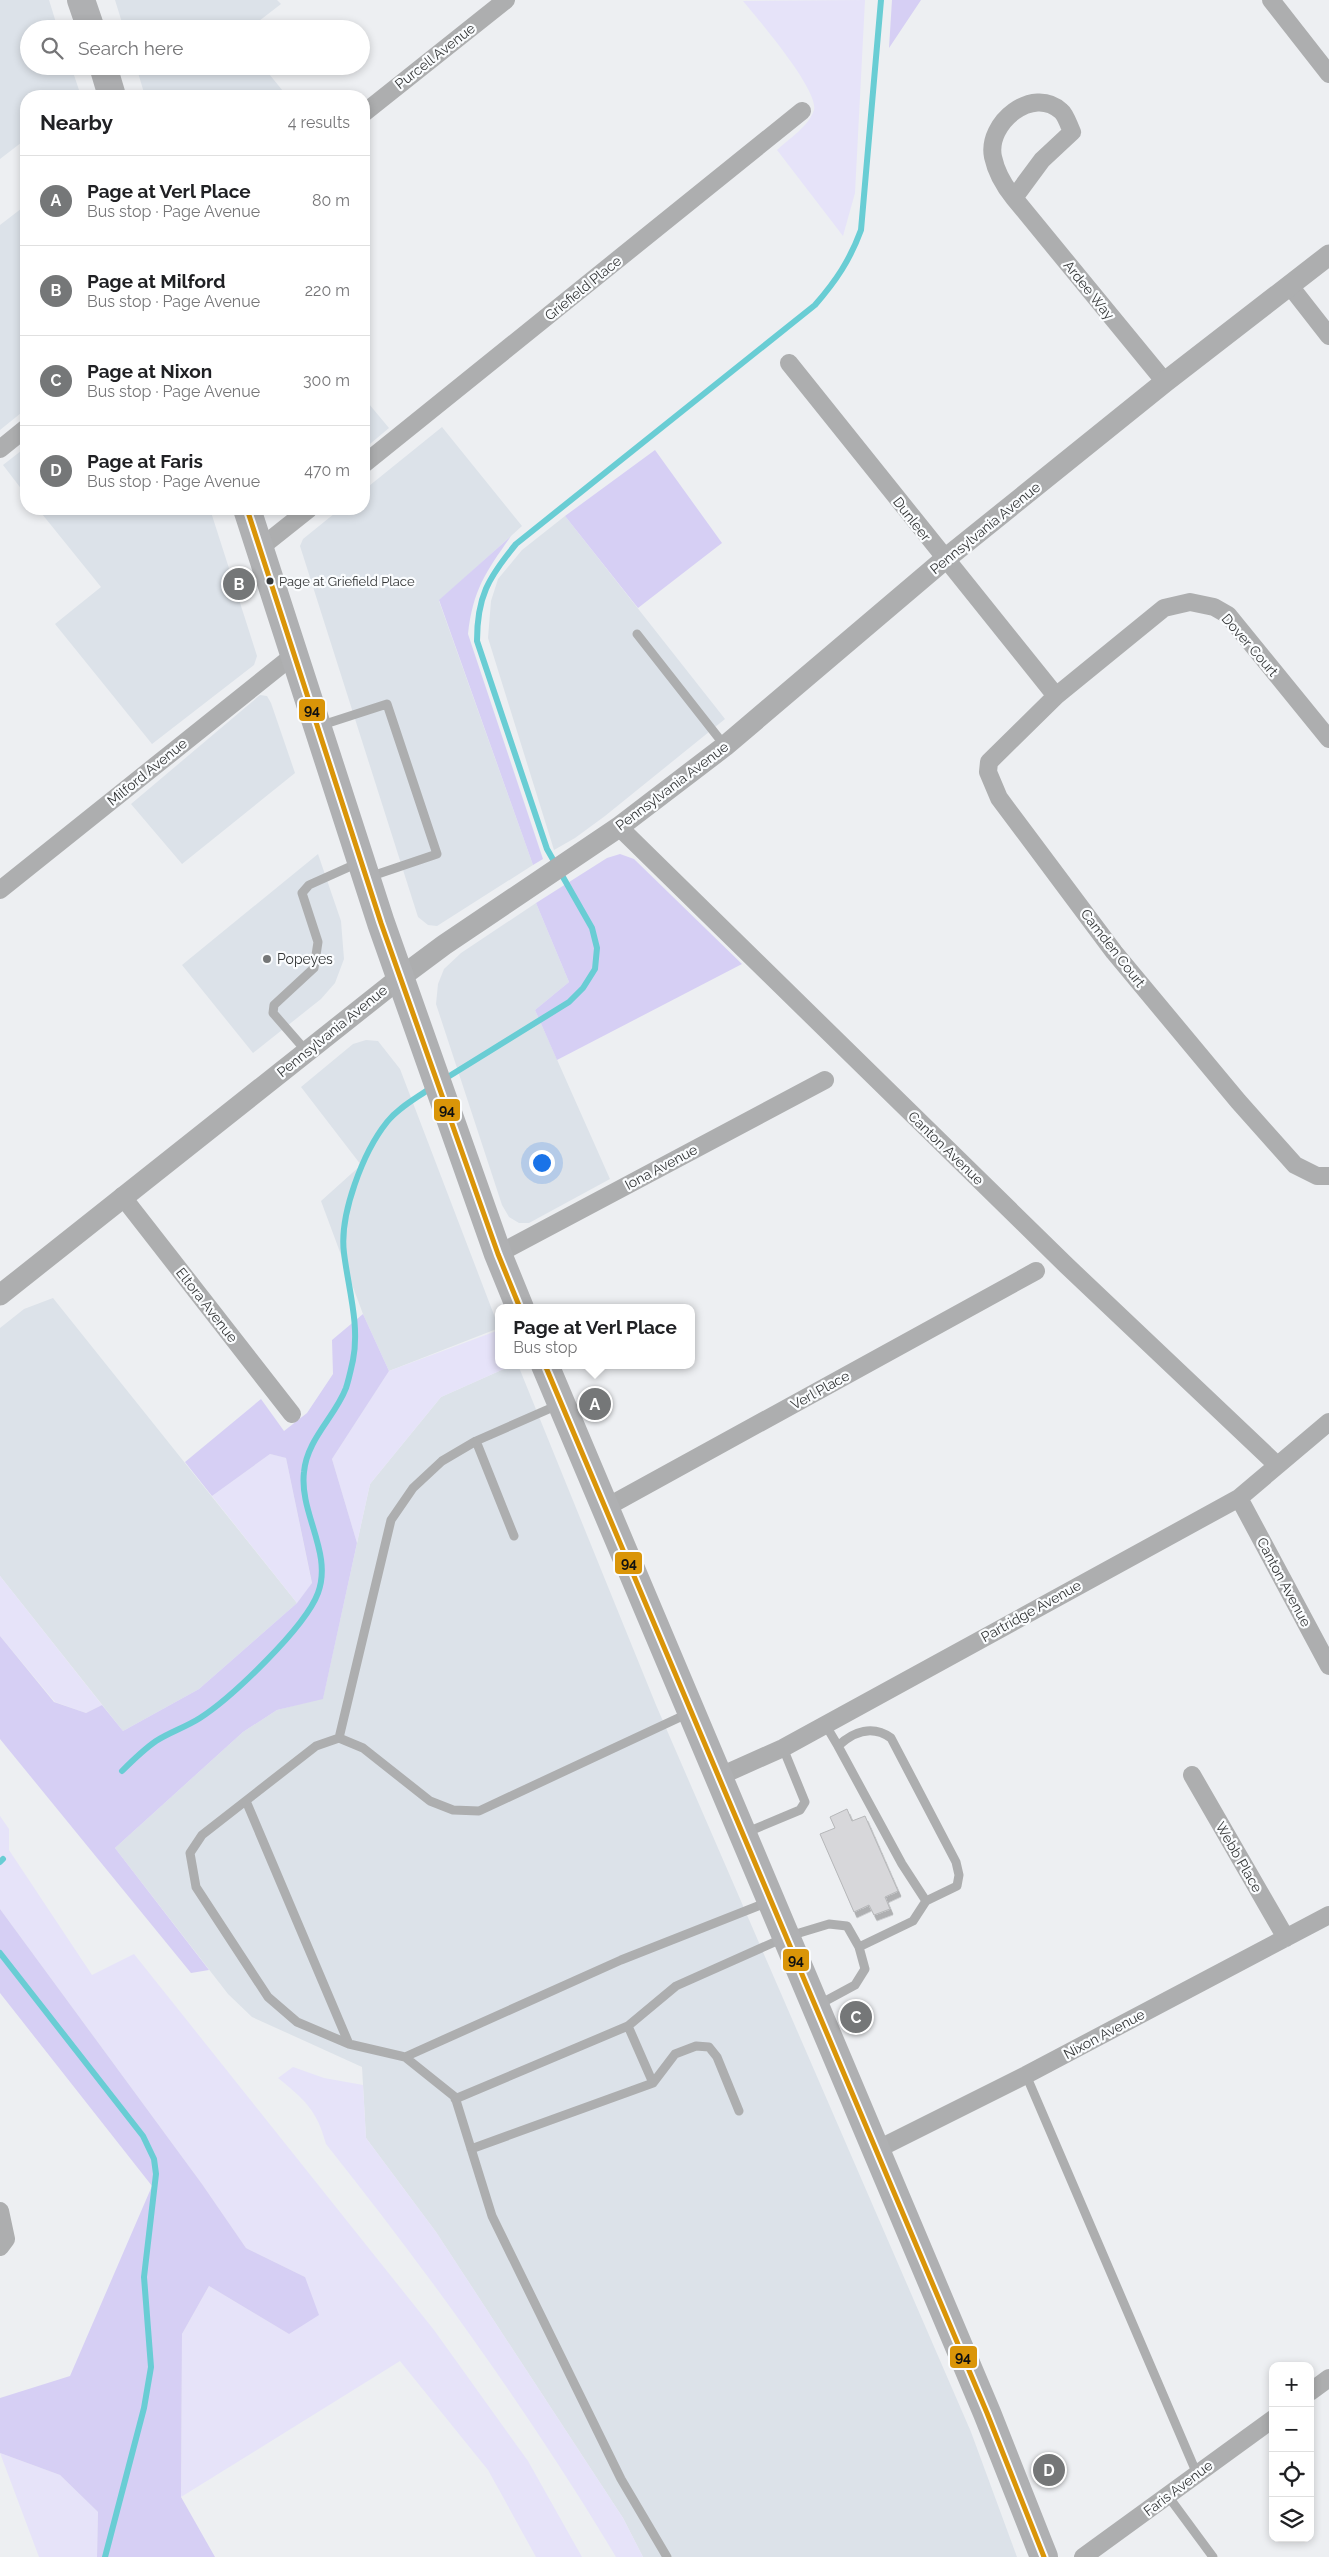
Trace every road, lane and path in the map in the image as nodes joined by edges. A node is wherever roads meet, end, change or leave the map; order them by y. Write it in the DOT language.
graph roads {
  1 [pos="81,0"];
  2 [pos="506,0"];
  3 [pos="1270,0"];
  4 [pos="88,20"];
  5 [pos="1329,74"];
  6 [pos="106,75"];
  7 [pos="110,90"];
  8 [pos="370,108"];
  9 [pos="802,111"];
  10 [pos="1014,198"];
  11 [pos="1329,255"];
  12 [pos="1290,286"];
  13 [pos="1329,336"];
  14 [pos="789,363"];
  15 [pos="1165,382"];
  16 [pos="20,433"];
  17 [pos="0,449"];
  18 [pos="370,459"];
  19 [pos="249,515"];
  20 [pos="301,515"];
  21 [pos="260,548"];
  22 [pos="944,560"];
  23 [pos="637,634"];
  24 [pos="295,654"];
  25 [pos="1056,696"];
  26 [pos="318,727"];
  27 [pos="1329,739"];
  28 [pos="725,746"];
  29 [pos="618,827"];
  30 [pos="364,870"];
  31 [pos="0,890"];
  32 [pos="401,977"];
  33 [pos="308,1052"];
  34 [pos="825,1080"];
  35 [pos="1329,1176"];
  36 [pos="122,1196"];
  37 [pos="498,1254"];
  38 [pos="1036,1271"];
  39 [pos="1,1292"];
  40 [pos="518,1304"];
  41 [pos="546,1369"];
  42 [pos="561,1404"];
  43 [pos="292,1414"];
  44 [pos="1329,1422"];
  45 [pos="476,1441"];
  46 [pos="1277,1465"];
  47 [pos="1239,1498"];
  48 [pos="605,1508"];
  49 [pos="514,1536"];
  50 [pos="1329,1666"];
  51 [pos="691,1712"];
  52 [pos="825,1724"];
  53 [pos="339,1738"];
  54 [pos="838,1746"];
  55 [pos="783,1748"];
  56 [pos="1192,1775"];
  57 [pos="718,1777"];
  58 [pos="246,1801"];
  59 [pos="742,1834"];
  60 [pos="771,1900"];
  61 [pos="926,1901"];
  62 [pos="1329,1915"];
  63 [pos="786,1937"];
  64 [pos="1286,1938"];
  65 [pos="859,1947"];
  66 [pos="816,2006"];
  67 [pos="628,2026"];
  68 [pos="349,2044"];
  69 [pos="405,2057"];
  70 [pos="1026,2075"];
  71 [pos="653,2083"];
  72 [pos="455,2099"];
  73 [pos="739,2111"];
  74 [pos="471,2149"];
  75 [pos="876,2150"];
  76 [pos="0,2211"];
  77 [pos="0,2247"];
  78 [pos="1329,2378"];
  79 [pos="1314,2389"];
  80 [pos="1269,2422"];
  81 [pos="1197,2474"];
  82 [pos="1168,2496"];
  83 [pos="1040,2554"];
  84 [pos="667,2557"];
  85 [pos="1083,2557"];
  86 [pos="1213,2557"];
  1 -- 4 [label="main road"];
  2 -- 8 [label="street, Purcell Avenue"];
  3 -- 5 [label="street"];
  6 -- 7 [label="main road"];
  9 -- 18 [label="street, Griefield Place"];
  10 -- 10 [label="street, Ardee Way"];
  10 -- 15 [label="street, Ardee Way"];
  11 -- 12 [label="street, Pennsylvania Avenue"];
  12 -- 13 [label="street"];
  12 -- 15 [label="street, Pennsylvania Avenue"];
  14 -- 22 [label="street, Dunleer"];
  15 -- 22 [label="street, Pennsylvania Avenue"];
  16 -- 17 [label="street"];
  19 -- 21 [label="main road"];
  20 -- 21 [label="street"];
  21 -- 24 [label="main road"];
  22 -- 25 [label="street, Dunleer"];
  22 -- 28 [label="street, Pennsylvania Avenue"];
  23 -- 28 [label="lane"];
  24 -- 26 [label="main road"];
  24 -- 31 [label="street, Milford Avenue"];
  25 -- 27 [label="street, Dover Court"];
  25 -- 35 [label="street, Camden Court"];
  26 -- 30 [label="main road"];
  26 -- 30 [label="lane"];
  28 -- 29 [label="street, Pennsylvania Avenue"];
  29 -- 32 [label="street, Pennsylvania Avenue"];
  29 -- 46 [label="street, Canton Avenue"];
  30 -- 32 [label="main road"];
  30 -- 33 [label="lane"];
  32 -- 33 [label="street, Pennsylvania Avenue"];
  32 -- 37 [label="main road"];
  33 -- 36 [label="street, Pennsylvania Avenue"];
  34 -- 37 [label="street, Iona Avenue"];
  36 -- 39 [label="street, Pennsylvania Avenue"];
  36 -- 43 [label="street, Eltora Avenue"];
  37 -- 40 [label="main road"];
  38 -- 48 [label="street, Verl Place"];
  41 -- 42 [label="main road"];
  42 -- 45 [label="lane"];
  42 -- 48 [label="main road"];
  44 -- 46 [label="street, Partridge Avenue"];
  45 -- 49 [label="lane"];
  45 -- 53 [label="lane"];
  46 -- 47 [label="street, Partridge Avenue"];
  47 -- 50 [label="street, Canton Avenue"];
  47 -- 52 [label="street, Partridge Avenue"];
  48 -- 51 [label="main road"];
  51 -- 53 [label="lane"];
  51 -- 57 [label="main road"];
  52 -- 54 [label="lane"];
  52 -- 55 [label="street, Partridge Avenue"];
  53 -- 58 [label="lane"];
  54 -- 61 [label="lane"];
  54 -- 61 [label="lane"];
  55 -- 57 [label="street, Partridge Avenue"];
  55 -- 59 [label="lane"];
  56 -- 64 [label="street, Webb Place"];
  57 -- 59 [label="main road"];
  58 -- 68 [label="lane"];
  58 -- 68 [label="lane"];
  59 -- 60 [label="main road"];
  60 -- 63 [label="main road"];
  60 -- 69 [label="lane"];
  61 -- 65 [label="lane"];
  62 -- 64 [label="street, Nixon Avenue"];
  63 -- 65 [label="lane"];
  63 -- 66 [label="main road"];
  63 -- 67 [label="lane"];
  64 -- 70 [label="street, Nixon Avenue"];
  65 -- 66 [label="lane"];
  66 -- 75 [label="main road"];
  67 -- 71 [label="lane"];
  67 -- 72 [label="lane"];
  68 -- 69 [label="lane"];
  69 -- 72 [label="lane"];
  70 -- 75 [label="street, Nixon Avenue"];
  70 -- 81 [label="lane"];
  71 -- 73 [label="lane"];
  71 -- 74 [label="lane"];
  72 -- 74 [label="lane"];
  74 -- 84 [label="lane"];
  75 -- 83 [label="main road"];
  76 -- 77 [label="street"];
  78 -- 79 [label="street"];
  80 -- 81 [label="street, Faris Avenue"];
  81 -- 82 [label="street, Faris Avenue"];
  82 -- 85 [label="street, Faris Avenue"];
  82 -- 86 [label="lane"];
}
